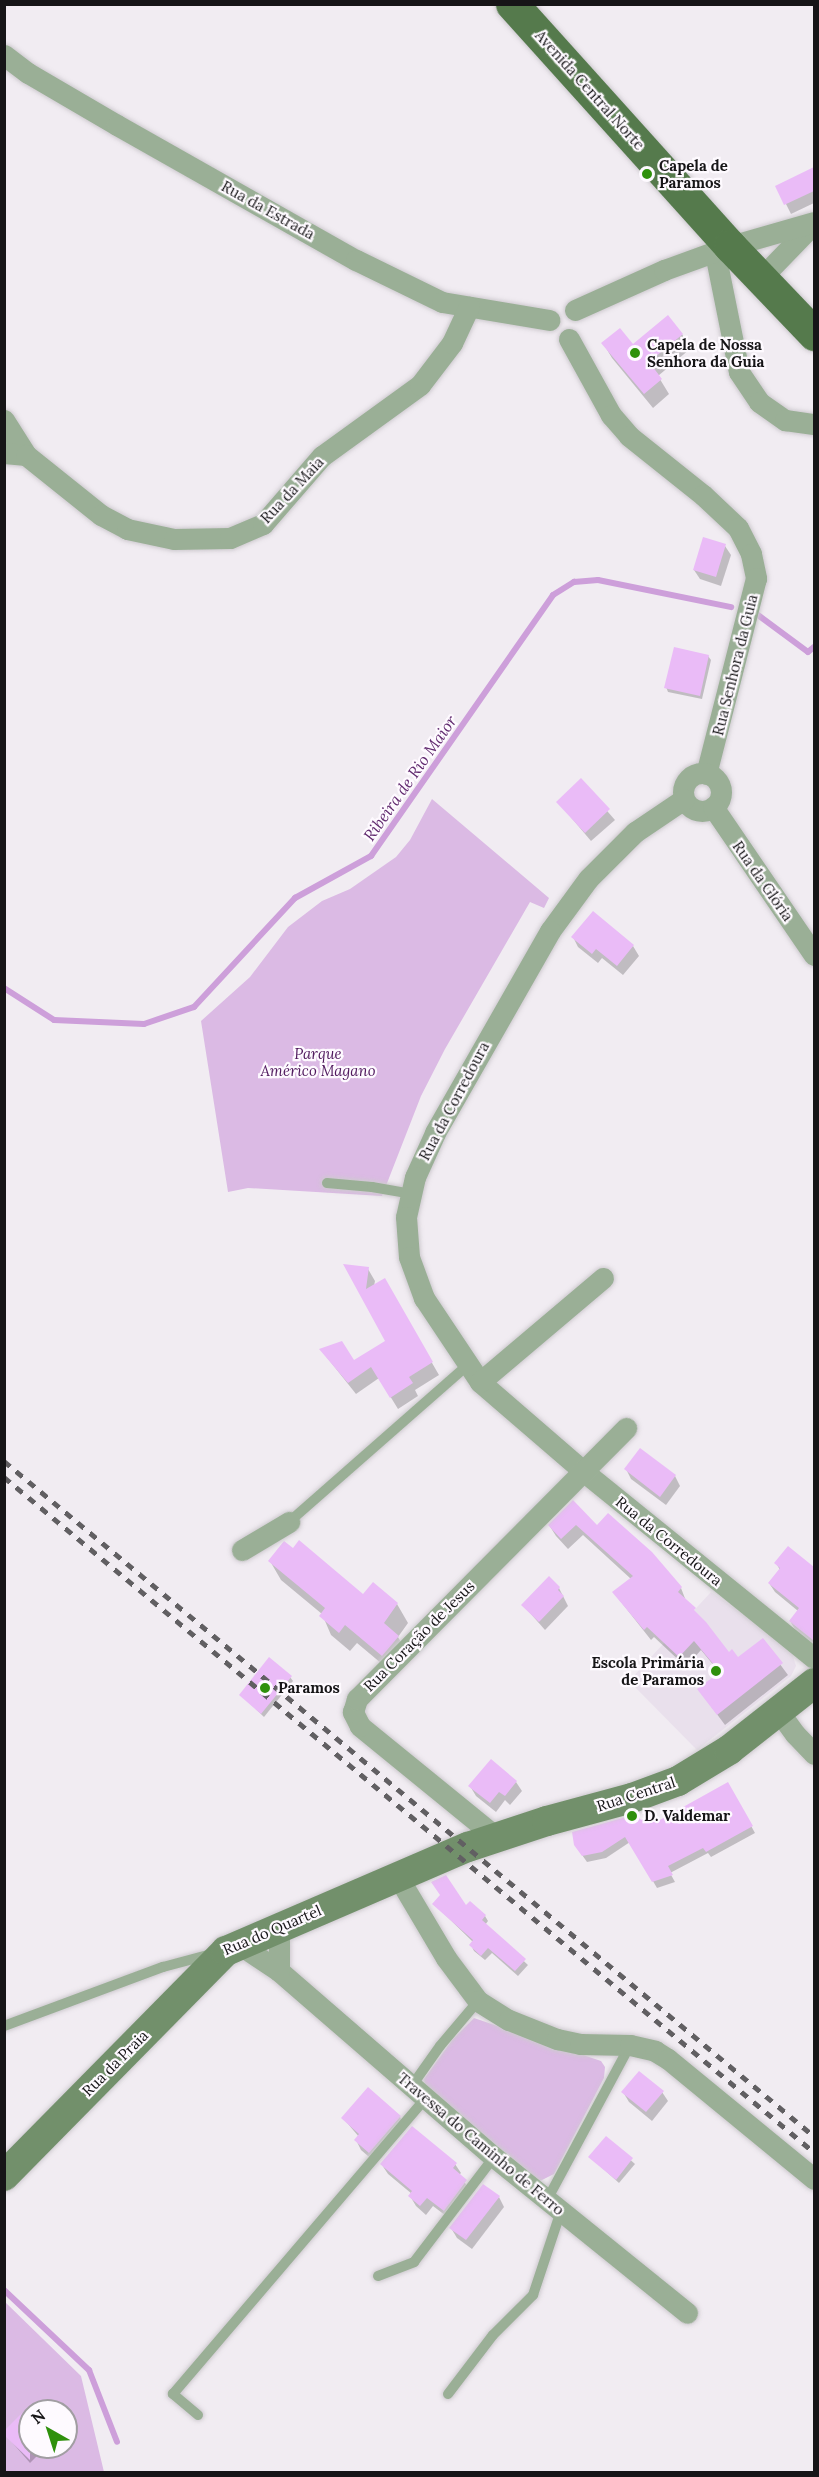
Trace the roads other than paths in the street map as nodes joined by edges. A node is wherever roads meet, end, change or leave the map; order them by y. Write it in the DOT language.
graph roads {
  1 [pos="512,4"];
  2 [pos="4,55"];
  3 [pos="814,222"];
  4 [pos="722,249"];
  5 [pos="760,279"];
  6 [pos="469,307"];
  7 [pos="575,310"];
  8 [pos="550,320"];
  9 [pos="814,334"];
  10 [pos="568,339"];
  11 [pos="4,420"];
  12 [pos="814,424"];
  13 [pos="4,453"];
  14 [pos="26,455"];
  15 [pos="706,774"];
  16 [pos="684,799"];
  17 [pos="714,807"];
  18 [pos="814,955"];
  19 [pos="327,1183"];
  20 [pos="411,1194"];
  21 [pos="603,1278"];
  22 [pos="468,1365"];
  23 [pos="480,1382"];
  24 [pos="626,1428"];
  25 [pos="583,1471"];
  26 [pos="288,1522"];
  27 [pos="242,1550"];
  28 [pos="814,1658"];
  29 [pos="814,1683"];
  30 [pos="779,1712"];
  31 [pos="814,1754"];
  32 [pos="496,1837"];
  33 [pos="468,1847"];
  34 [pos="398,1878"];
  35 [pos="279,1928"];
  36 [pos="233,1948"];
  37 [pos="279,1971"];
  38 [pos="478,2001"];
  39 [pos="4,2026"];
  40 [pos="630,2045"];
  41 [pos="418,2093"];
  42 [pos="494,2157"];
  43 [pos="4,2176"];
  44 [pos="814,2179"];
  45 [pos="554,2206"];
  46 [pos="378,2276"];
  47 [pos="687,2313"];
  48 [pos="448,2394"];
  49 [pos="198,2415"];
  1 -- 4 [label="main road, Avenida Central Norte"];
  2 -- 6 [label="street, Rua da Estrada"];
  3 -- 4 [label="street"];
  3 -- 5 [label="street"];
  4 -- 5 [label="main road, Avenida Central Norte"];
  4 -- 7 [label="street"];
  4 -- 12 [label="street"];
  5 -- 9 [label="main road, Avenida Central Norte"];
  6 -- 8 [label="street, Rua da Estrada"];
  6 -- 14 [label="street, Rua da Maia"];
  7 -- 8 [label="street"];
  7 -- 10 [label="street"];
  8 -- 10 [label="street"];
  10 -- 15 [label="street, Rua Senhora da Guia"];
  11 -- 14 [label="street"];
  13 -- 14 [label="street"];
  15 -- 16 [label="street"];
  15 -- 17 [label="street"];
  16 -- 17 [label="street"];
  16 -- 20 [label="street, Rua da Corredoura"];
  17 -- 18 [label="street, Rua da Glória"];
  19 -- 20 [label="lane"];
  20 -- 22 [label="street, Rua da Corredoura"];
  21 -- 23 [label="street"];
  22 -- 23 [label="street, Rua da Corredoura"];
  22 -- 26 [label="lane"];
  23 -- 25 [label="street, Rua da Corredoura"];
  24 -- 25 [label="street, Rua Coração de Jesus"];
  25 -- 28 [label="street, Rua da Corredoura"];
  25 -- 32 [label="street, Rua Coração de Jesus"];
  26 -- 27 [label="street"];
  29 -- 30 [label="street, Rua Central"];
  30 -- 31 [label="street"];
  30 -- 32 [label="street, Rua Central"];
  32 -- 33 [label="street, Rua Central"];
  33 -- 34 [label="street, Rua do Quartel"];
  34 -- 35 [label="street, Rua do Quartel"];
  34 -- 38 [label="street"];
  35 -- 36 [label="street, Rua do Quartel"];
  35 -- 37 [label="street"];
  36 -- 37 [label="street, Travessa do Caminho de Ferro"];
  36 -- 39 [label="lane, Rua do Quartel"];
  36 -- 43 [label="street, Rua da Praia"];
  37 -- 41 [label="street, Travessa do Caminho de Ferro"];
  38 -- 40 [label="street"];
  38 -- 41 [label="lane"];
  40 -- 44 [label="street"];
  40 -- 45 [label="lane"];
  41 -- 42 [label="street, Travessa do Caminho de Ferro"];
  41 -- 49 [label="lane"];
  42 -- 45 [label="street, Travessa do Caminho de Ferro"];
  42 -- 46 [label="lane"];
  45 -- 47 [label="street, Travessa do Caminho de Ferro"];
  45 -- 48 [label="lane"];
}
